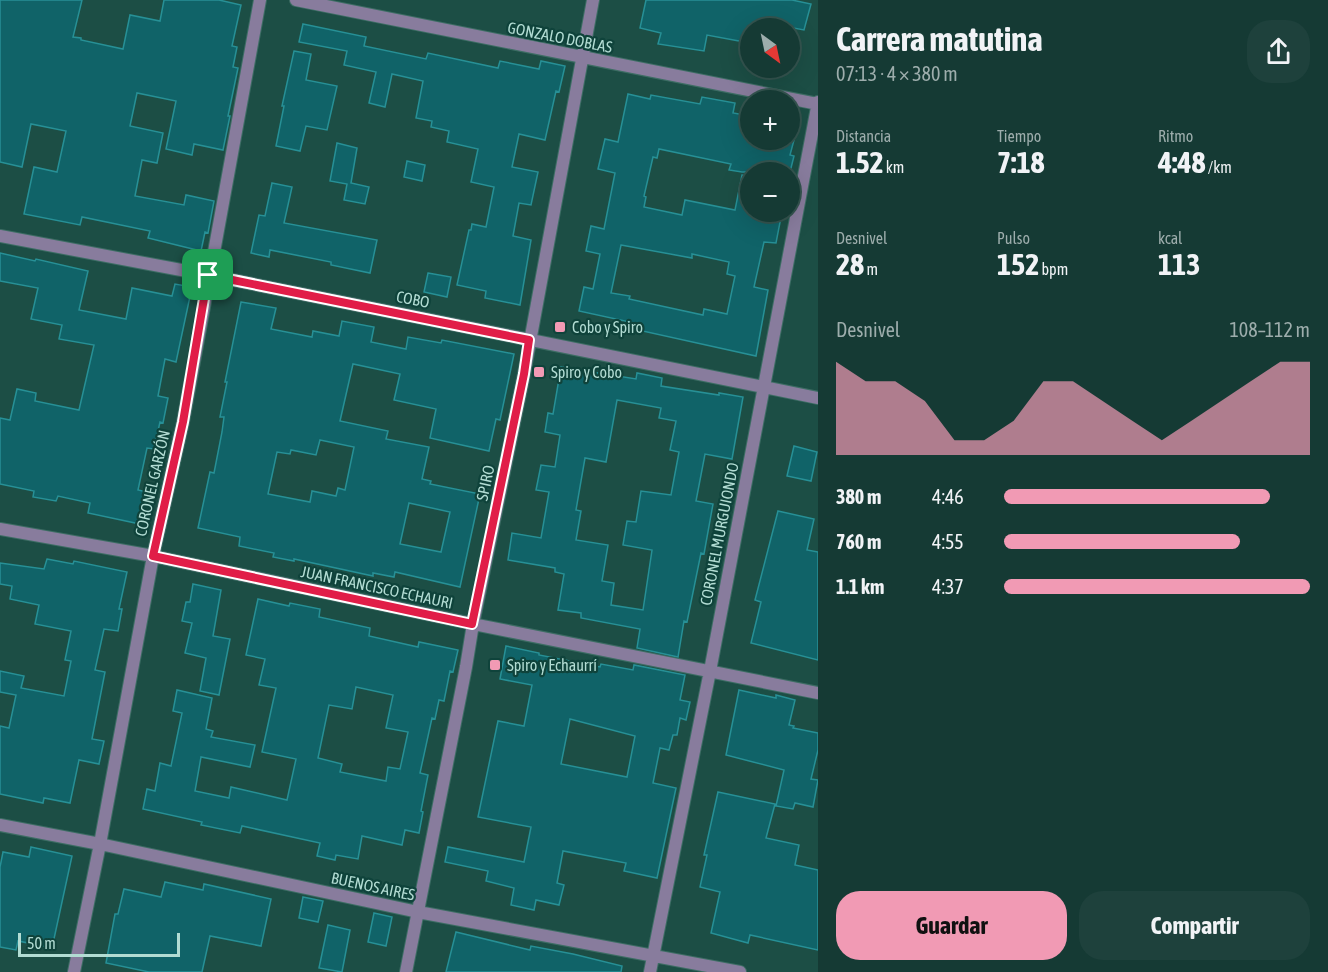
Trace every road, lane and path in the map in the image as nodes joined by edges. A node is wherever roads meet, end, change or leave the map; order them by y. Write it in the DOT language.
graph roads {
  1 [pos="260,0"];
  2 [pos="296,0"];
  3 [pos="593,0"];
  4 [pos="582,58"];
  5 [pos="818,104"];
  6 [pos="0,236"];
  7 [pos="208,275"];
  8 [pos="529,340"];
  9 [pos="763,387"];
  10 [pos="818,398"];
  11 [pos="0,529"];
  12 [pos="153,556"];
  13 [pos="472,624"];
  14 [pos="710,671"];
  15 [pos="818,693"];
  16 [pos="0,825"];
  17 [pos="100,844"];
  18 [pos="418,912"];
  19 [pos="653,955"];
  20 [pos="74,972"];
  21 [pos="406,972"];
  22 [pos="650,972"];
  23 [pos="740,972"];
  1 -- 7 [label="street, CORONEL GARZÓN"];
  2 -- 4 [label="street, GONZALO DOBLAS"];
  3 -- 4 [label="street, SPIRO"];
  4 -- 5 [label="street, GONZALO DOBLAS"];
  4 -- 8 [label="street, SPIRO"];
  5 -- 9 [label="street, CORONEL MURGUIONDO"];
  6 -- 7 [label="street, COBO"];
  7 -- 8 [label="street, COBO"];
  7 -- 12 [label="street, CORONEL GARZÓN"];
  8 -- 9 [label="street, COBO"];
  8 -- 13 [label="street, SPIRO"];
  9 -- 10 [label="street, COBO"];
  9 -- 14 [label="street, CORONEL MURGUIONDO"];
  11 -- 12 [label="street, JUAN FRANCISCO ECHAURI"];
  12 -- 13 [label="street, JUAN FRANCISCO ECHAURI"];
  12 -- 17 [label="street, CORONEL GARZÓN"];
  13 -- 14 [label="street, JUAN FRANCISCO ECHAURI"];
  13 -- 18 [label="street, SPIRO"];
  14 -- 15 [label="street, JUAN FRANCISCO ECHAURI"];
  14 -- 19 [label="street, CORONEL MURGUIONDO"];
  16 -- 17 [label="street, BUENOS AIRES"];
  17 -- 18 [label="street, BUENOS AIRES"];
  17 -- 20 [label="street, CORONEL GARZÓN"];
  18 -- 19 [label="street, BUENOS AIRES"];
  18 -- 21 [label="street, SPIRO"];
  19 -- 22 [label="street, CORONEL MURGUIONDO"];
  19 -- 23 [label="street, BUENOS AIRES"];
}
